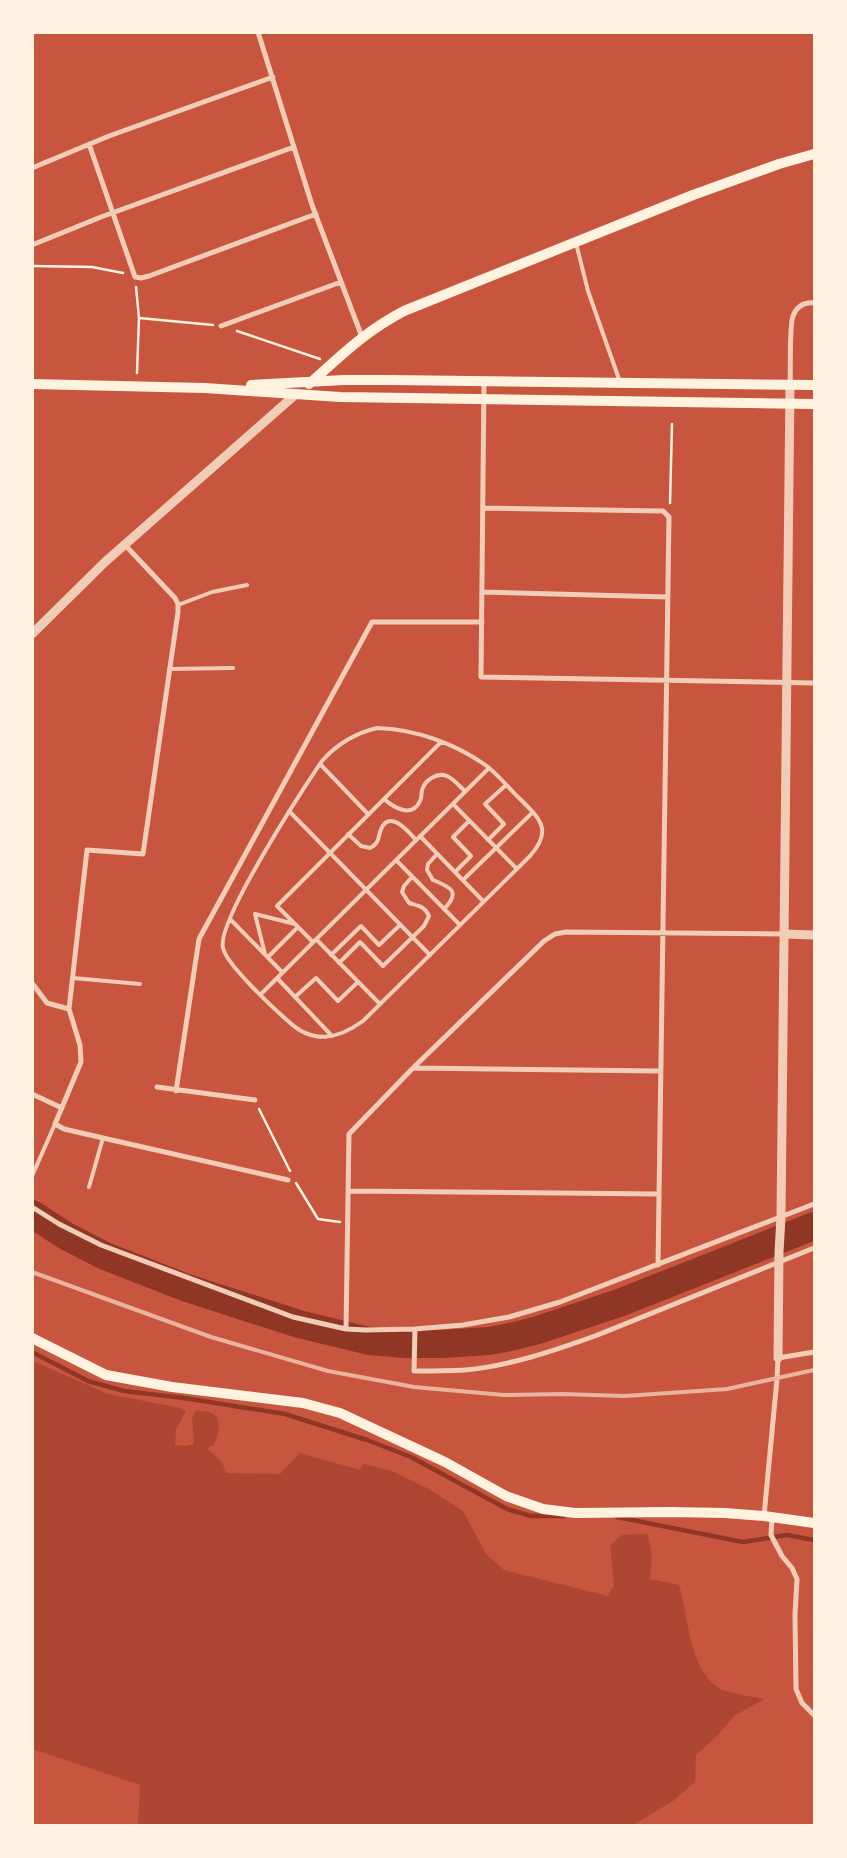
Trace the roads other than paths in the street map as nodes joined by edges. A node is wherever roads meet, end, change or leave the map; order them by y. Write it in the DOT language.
graph roads {
  1 [pos="258,32"];
  2 [pos="273,77"];
  3 [pos="89,144"];
  4 [pos="294,147"];
  5 [pos="814,154"];
  6 [pos="32,168"];
  7 [pos="114,213"];
  8 [pos="316,214"];
  9 [pos="576,241"];
  10 [pos="32,245"];
  11 [pos="341,282"];
  12 [pos="814,303"];
  13 [pos="221,326"];
  14 [pos="362,337"];
  15 [pos="484,381"];
  16 [pos="311,382"];
  17 [pos="620,382"];
  18 [pos="32,384"];
  19 [pos="790,385"];
  20 [pos="814,385"];
  21 [pos="205,388"];
  22 [pos="296,394"];
  23 [pos="484,400"];
  24 [pos="791,404"];
  25 [pos="814,404"];
  26 [pos="483,508"];
  27 [pos="125,545"];
  28 [pos="247,585"];
  29 [pos="482,592"];
  30 [pos="668,598"];
  31 [pos="178,605"];
  32 [pos="482,622"];
  33 [pos="32,634"];
  34 [pos="233,668"];
  35 [pos="170,669"];
  36 [pos="667,680"];
  37 [pos="787,682"];
  38 [pos="814,683"];
  39 [pos="440,742"];
  40 [pos="320,764"];
  41 [pos="489,768"];
  42 [pos="506,785"];
  43 [pos="465,791"];
  44 [pos="384,799"];
  45 [pos="453,804"];
  46 [pos="289,811"];
  47 [pos="533,812"];
  48 [pos="368,814"];
  49 [pos="469,821"];
  50 [pos="348,834"];
  51 [pos="420,836"];
  52 [pos="416,840"];
  53 [pos="488,840"];
  54 [pos="496,848"];
  55 [pos="330,853"];
  56 [pos="437,854"];
  57 [pos="396,860"];
  58 [pos="517,869"];
  59 [pos="455,872"];
  60 [pos="412,877"];
  61 [pos="463,880"];
  62 [pos="367,890"];
  63 [pos="483,902"];
  64 [pos="444,909"];
  65 [pos="230,919"];
  66 [pos="400,925"];
  67 [pos="460,925"];
  68 [pos="297,926"];
  69 [pos="663,932"];
  70 [pos="784,934"];
  71 [pos="814,934"];
  72 [pos="413,938"];
  73 [pos="314,941"];
  74 [pos="331,955"];
  75 [pos="430,955"];
  76 [pos="266,956"];
  77 [pos="339,963"];
  78 [pos="282,972"];
  79 [pos="73,978"];
  80 [pos="277,978"];
  81 [pos="358,982"];
  82 [pos="32,983"];
  83 [pos="140,984"];
  84 [pos="260,994"];
  85 [pos="295,997"];
  86 [pos="380,1004"];
  87 [pos="69,1009"];
  88 [pos="332,1036"];
  89 [pos="413,1068"];
  90 [pos="660,1071"];
  91 [pos="156,1088"];
  92 [pos="176,1091"];
  93 [pos="32,1094"];
  94 [pos="255,1100"];
  95 [pos="62,1108"];
  96 [pos="55,1124"];
  97 [pos="102,1138"];
  98 [pos="32,1176"];
  99 [pos="288,1180"];
  100 [pos="89,1187"];
  101 [pos="349,1191"];
  102 [pos="659,1194"];
  103 [pos="814,1204"];
  104 [pos="32,1207"];
  105 [pos="781,1220"];
  106 [pos="814,1248"];
  107 [pos="779,1262"];
  108 [pos="658,1265"];
  109 [pos="415,1328"];
  110 [pos="346,1329"];
  111 [pos="32,1338"];
  112 [pos="814,1352"];
  113 [pos="778,1358"];
  114 [pos="768,1516"];
  115 [pos="814,1523"];
  116 [pos="814,1715"];
  1 -- 2 [label="street"];
  2 -- 3 [label="street"];
  2 -- 4 [label="street"];
  3 -- 6 [label="street"];
  3 -- 7 [label="street"];
  4 -- 7 [label="street"];
  4 -- 8 [label="street"];
  5 -- 9 [label="main road"];
  7 -- 8 [label="street"];
  7 -- 10 [label="street"];
  8 -- 11 [label="street"];
  9 -- 14 [label="main road"];
  9 -- 17 [label="lane"];
  11 -- 13 [label="street"];
  11 -- 14 [label="street"];
  12 -- 19 [label="street"];
  14 -- 16 [label="main road"];
  15 -- 16 [label="main road"];
  15 -- 17 [label="main road"];
  15 -- 23 [label="street"];
  16 -- 21 [label="main road"];
  16 -- 22 [label="main road"];
  17 -- 19 [label="main road"];
  18 -- 21 [label="main road"];
  19 -- 20 [label="main road"];
  19 -- 24 [label="street"];
  21 -- 22 [label="main road"];
  22 -- 23 [label="main road"];
  22 -- 27 [label="street"];
  23 -- 24 [label="main road"];
  23 -- 26 [label="street"];
  24 -- 25 [label="main road"];
  24 -- 37 [label="street"];
  26 -- 29 [label="street"];
  26 -- 30 [label="street"];
  27 -- 31 [label="street"];
  27 -- 33 [label="street"];
  28 -- 31 [label="lane"];
  29 -- 30 [label="street"];
  29 -- 32 [label="street"];
  30 -- 36 [label="street"];
  31 -- 35 [label="street"];
  32 -- 36 [label="street"];
  32 -- 92 [label="street"];
  34 -- 35 [label="lane"];
  35 -- 79 [label="street"];
  36 -- 37 [label="street"];
  36 -- 69 [label="street"];
  37 -- 38 [label="street"];
  37 -- 70 [label="street"];
  39 -- 40 [label="lane"];
  39 -- 41 [label="lane"];
  39 -- 44 [label="lane"];
  40 -- 46 [label="lane"];
  40 -- 48 [label="lane"];
  41 -- 42 [label="lane"];
  41 -- 43 [label="lane"];
  42 -- 47 [label="lane"];
  42 -- 53 [label="lane"];
  43 -- 44 [label="lane"];
  43 -- 45 [label="lane"];
  44 -- 48 [label="lane"];
  45 -- 49 [label="lane"];
  45 -- 51 [label="lane"];
  46 -- 55 [label="lane"];
  46 -- 65 [label="lane"];
  47 -- 54 [label="lane"];
  47 -- 58 [label="lane"];
  48 -- 50 [label="lane"];
  49 -- 53 [label="lane"];
  49 -- 59 [label="lane"];
  50 -- 52 [label="lane"];
  50 -- 55 [label="lane"];
  51 -- 52 [label="lane"];
  51 -- 56 [label="lane"];
  52 -- 57 [label="lane"];
  53 -- 54 [label="lane"];
  54 -- 58 [label="lane"];
  54 -- 61 [label="lane"];
  55 -- 62 [label="lane"];
  55 -- 68 [label="lane"];
  56 -- 59 [label="lane"];
  56 -- 64 [label="lane"];
  57 -- 60 [label="lane"];
  57 -- 62 [label="lane"];
  58 -- 63 [label="lane"];
  59 -- 61 [label="lane"];
  60 -- 64 [label="lane"];
  60 -- 72 [label="lane"];
  61 -- 63 [label="lane"];
  62 -- 66 [label="lane"];
  62 -- 73 [label="lane"];
  63 -- 67 [label="lane"];
  64 -- 67 [label="lane"];
  65 -- 76 [label="lane"];
  65 -- 84 [label="lane"];
  66 -- 72 [label="lane"];
  66 -- 74 [label="lane"];
  67 -- 75 [label="lane"];
  68 -- 73 [label="lane"];
  68 -- 76 [label="lane"];
  68 -- 76 [label="lane"];
  69 -- 70 [label="street"];
  69 -- 89 [label="street"];
  69 -- 90 [label="street"];
  70 -- 71 [label="street"];
  70 -- 105 [label="street"];
  72 -- 75 [label="lane"];
  72 -- 77 [label="lane"];
  73 -- 74 [label="lane"];
  73 -- 78 [label="lane"];
  74 -- 77 [label="lane"];
  75 -- 86 [label="lane"];
  76 -- 78 [label="lane"];
  77 -- 81 [label="lane"];
  78 -- 80 [label="lane"];
  79 -- 83 [label="lane"];
  79 -- 87 [label="street"];
  80 -- 84 [label="lane"];
  80 -- 85 [label="lane"];
  81 -- 85 [label="lane"];
  81 -- 86 [label="lane"];
  82 -- 87 [label="street"];
  84 -- 88 [label="lane"];
  85 -- 88 [label="lane"];
  86 -- 88 [label="lane"];
  87 -- 95 [label="street"];
  89 -- 90 [label="street"];
  89 -- 101 [label="street"];
  90 -- 102 [label="street"];
  91 -- 92 [label="street"];
  92 -- 94 [label="street"];
  93 -- 95 [label="street"];
  95 -- 96 [label="street"];
  96 -- 97 [label="street"];
  96 -- 98 [label="lane"];
  97 -- 99 [label="street"];
  97 -- 100 [label="lane"];
  101 -- 102 [label="street"];
  101 -- 110 [label="street"];
  102 -- 108 [label="street"];
  103 -- 105 [label="street"];
  104 -- 110 [label="street"];
  105 -- 107 [label="street"];
  105 -- 108 [label="street"];
  106 -- 107 [label="street"];
  107 -- 109 [label="street"];
  107 -- 113 [label="street"];
  108 -- 109 [label="street"];
  109 -- 110 [label="street"];
  111 -- 114 [label="main road"];
  112 -- 113 [label="street"];
  113 -- 114 [label="street"];
  114 -- 115 [label="main road"];
  114 -- 116 [label="street"];
}
